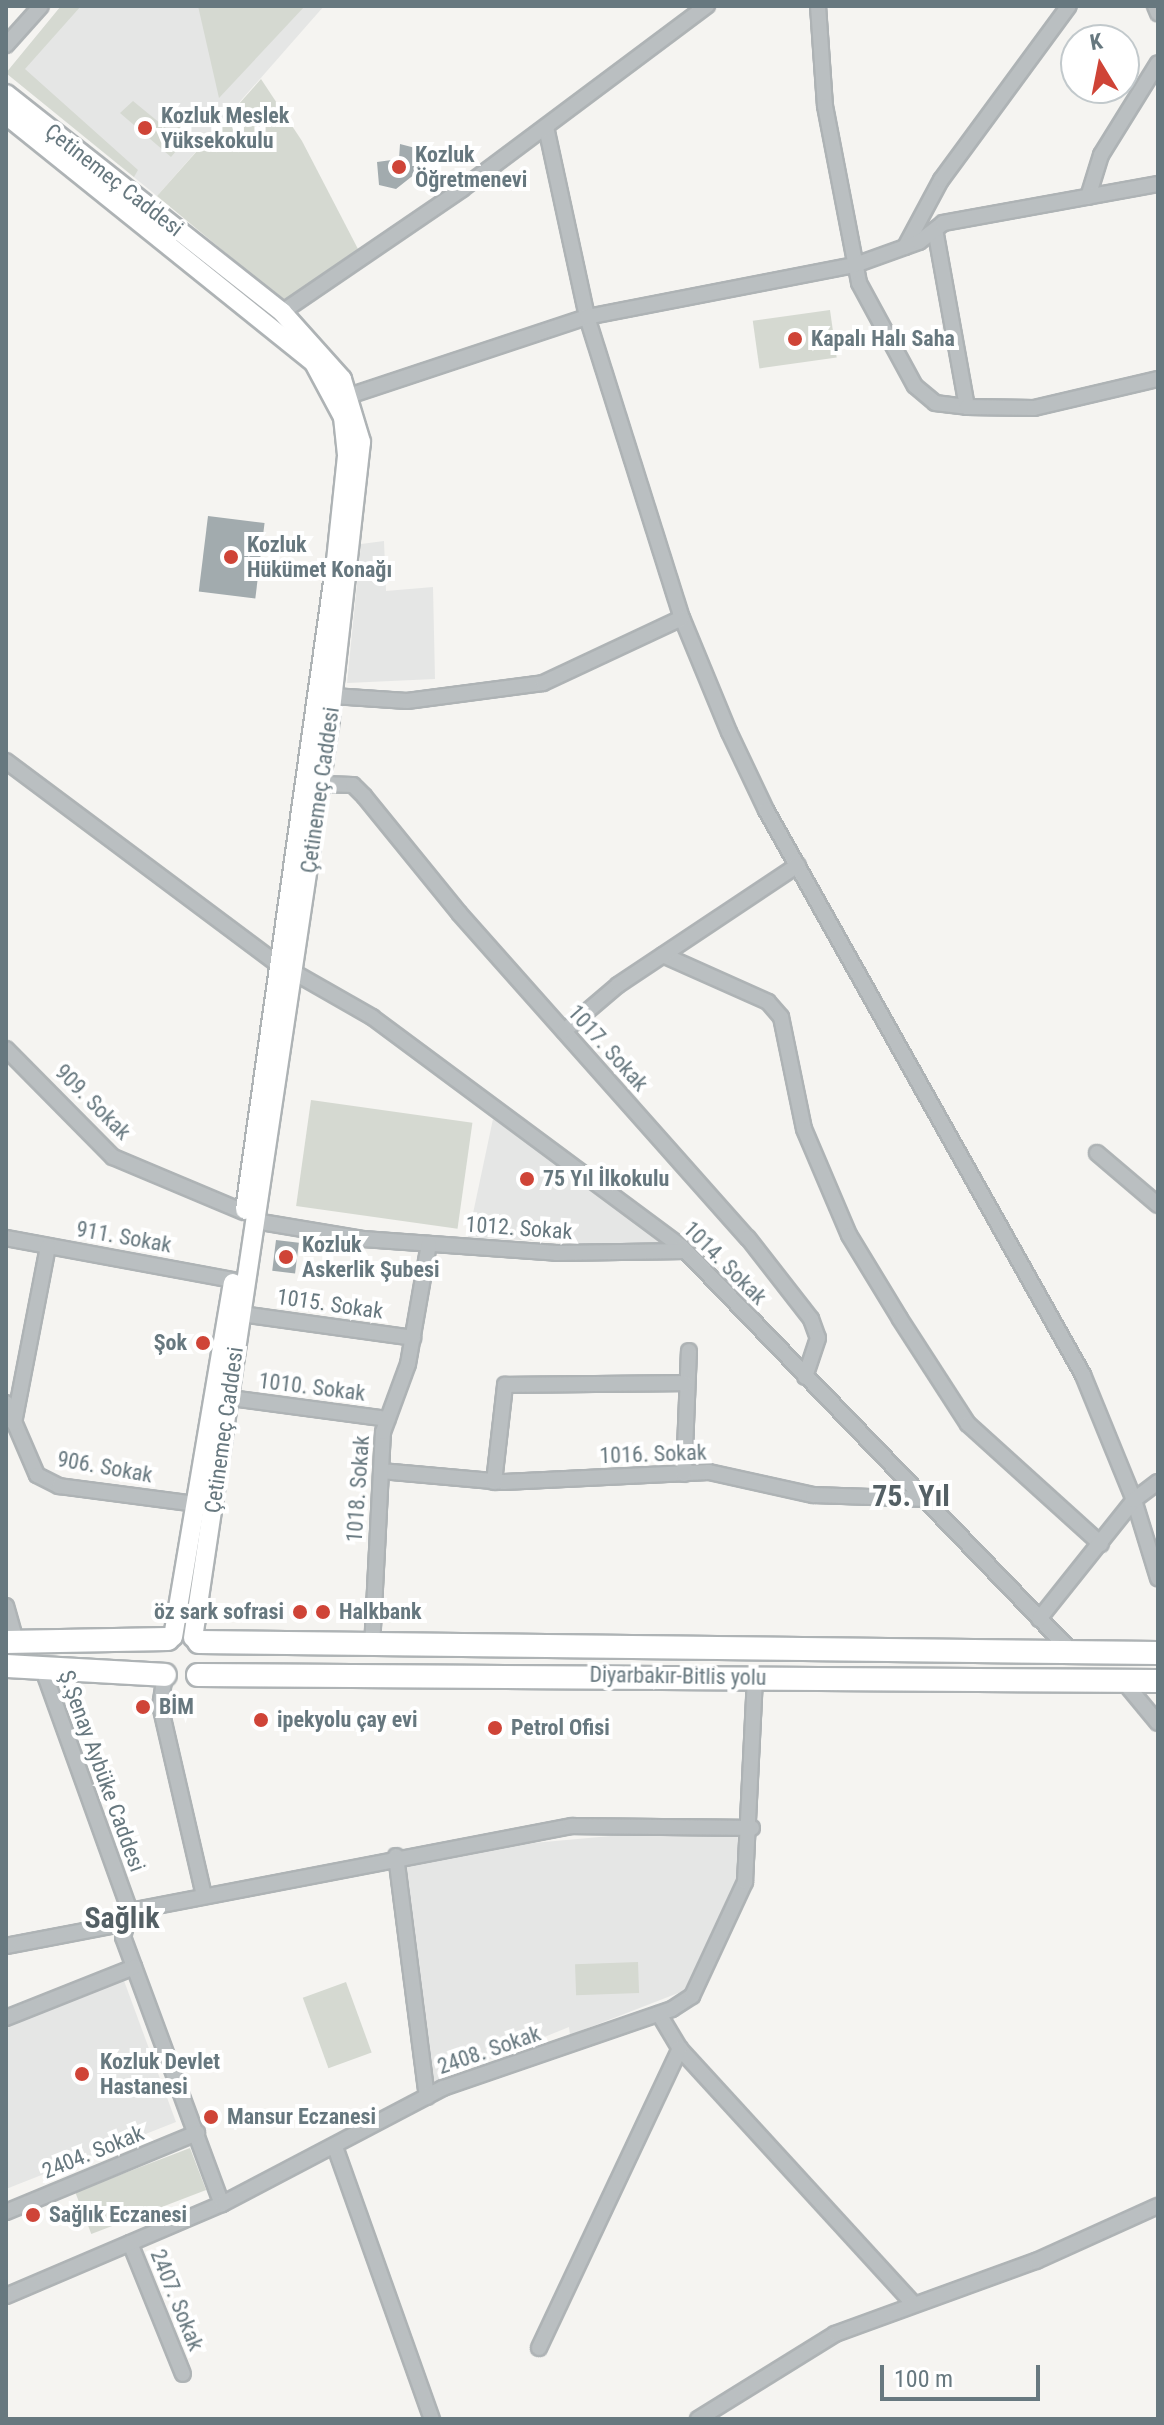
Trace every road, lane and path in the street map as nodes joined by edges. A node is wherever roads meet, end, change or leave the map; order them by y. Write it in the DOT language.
graph roads {
  1 [pos="41,6"];
  2 [pos="707,6"];
  3 [pos="818,6"];
  4 [pos="1069,6"];
  5 [pos="1155,6"];
  6 [pos="1158,13"];
  7 [pos="6,45"];
  8 [pos="1158,63"];
  9 [pos="6,94"];
  10 [pos="6,115"];
  11 [pos="546,127"];
  12 [pos="1158,184"];
  13 [pos="1088,197"];
  14 [pos="935,230"];
  15 [pos="905,247"];
  16 [pos="855,265"];
  17 [pos="282,312"];
  18 [pos="587,317"];
  19 [pos="1158,379"];
  20 [pos="349,396"];
  21 [pos="967,407"];
  22 [pos="682,618"];
  23 [pos="333,696"];
  24 [pos="6,761"];
  25 [pos="321,784"];
  26 [pos="798,865"];
  27 [pos="663,955"];
  28 [pos="287,969"];
  29 [pos="564,1031"];
  30 [pos="6,1049"];
  31 [pos="1097,1153"];
  32 [pos="1158,1205"];
  33 [pos="250,1217"];
  34 [pos="6,1238"];
  35 [pos="429,1244"];
  36 [pos="48,1246"];
  37 [pos="686,1251"];
  38 [pos="233,1280"];
  39 [pos="241,1314"];
  40 [pos="413,1338"];
  41 [pos="689,1351"];
  42 [pos="805,1377"];
  43 [pos="685,1383"];
  44 [pos="231,1398"];
  45 [pos="6,1403"];
  46 [pos="388,1419"];
  47 [pos="13,1432"];
  48 [pos="381,1471"];
  49 [pos="684,1474"];
  50 [pos="494,1482"];
  51 [pos="1158,1482"];
  52 [pos="926,1499"];
  53 [pos="1134,1500"];
  54 [pos="196,1504"];
  55 [pos="1101,1544"];
  56 [pos="1158,1578"];
  57 [pos="6,1606"];
  58 [pos="1039,1619"];
  59 [pos="183,1639"];
  60 [pos="11,1642"];
  61 [pos="372,1648"];
  62 [pos="1069,1649"];
  63 [pos="1158,1653"];
  64 [pos="6,1666"];
  65 [pos="42,1667"];
  66 [pos="165,1675"];
  67 [pos="198,1675"];
  68 [pos="755,1677"];
  69 [pos="1158,1681"];
  70 [pos="1124,1682"];
  71 [pos="1158,1723"];
  72 [pos="752,1828"];
  73 [pos="396,1856"];
  74 [pos="204,1895"];
  75 [pos="129,1917"];
  76 [pos="6,1946"];
  77 [pos="134,1967"];
  78 [pos="659,2014"];
  79 [pos="6,2018"];
  80 [pos="680,2049"];
  81 [pos="427,2097"];
  82 [pos="197,2133"];
  83 [pos="335,2147"];
  84 [pos="222,2204"];
  85 [pos="1158,2206"];
  86 [pos="6,2212"];
  87 [pos="130,2243"];
  88 [pos="6,2296"];
  89 [pos="914,2304"];
  90 [pos="539,2348"];
  91 [pos="183,2374"];
  92 [pos="432,2419"];
  93 [pos="698,2419"];
  1 -- 7 [label="street"];
  2 -- 11 [label="street"];
  3 -- 16 [label="street"];
  4 -- 15 [label="street"];
  5 -- 6 [label="street"];
  8 -- 13 [label="street"];
  9 -- 17 [label="main road, Çetinemeç Caddesi"];
  10 -- 28 [label="main road, Çetinemeç Caddesi"];
  11 -- 17 [label="street"];
  11 -- 18 [label="street"];
  12 -- 13 [label="street"];
  13 -- 14 [label="street"];
  14 -- 15 [label="street"];
  14 -- 21 [label="street"];
  15 -- 16 [label="street"];
  16 -- 18 [label="street"];
  16 -- 21 [label="street"];
  17 -- 20 [label="main road, Çetinemeç Caddesi"];
  18 -- 20 [label="street"];
  18 -- 22 [label="street"];
  19 -- 21 [label="street"];
  20 -- 23 [label="main road, Çetinemeç Caddesi"];
  22 -- 23 [label="street"];
  22 -- 26 [label="street"];
  23 -- 25 [label="main road, Çetinemeç Caddesi"];
  24 -- 28 [label="street, 1014. Sokak"];
  25 -- 28 [label="main road, Çetinemeç Caddesi"];
  25 -- 29 [label="street, 1017. Sokak"];
  26 -- 27 [label="street"];
  26 -- 53 [label="street"];
  27 -- 29 [label="street"];
  27 -- 55 [label="street"];
  28 -- 33 [label="main road, Çetinemeç Caddesi"];
  28 -- 37 [label="street, 1014. Sokak"];
  29 -- 42 [label="street, 1017. Sokak"];
  30 -- 33 [label="street, 909. Sokak"];
  31 -- 32 [label="street"];
  33 -- 35 [label="street, 1012. Sokak"];
  33 -- 38 [label="main road, Çetinemeç Caddesi"];
  33 -- 39 [label="main road, Çetinemeç Caddesi"];
  34 -- 36 [label="street, 911. Sokak"];
  35 -- 37 [label="street, 1012. Sokak"];
  35 -- 40 [label="street, 1018. Sokak"];
  36 -- 38 [label="street, 911. Sokak"];
  36 -- 47 [label="street"];
  37 -- 42 [label="street, 1014. Sokak"];
  38 -- 54 [label="main road, Çetinemeç Caddesi"];
  39 -- 40 [label="street, 1015. Sokak"];
  39 -- 44 [label="main road, Çetinemeç Caddesi"];
  40 -- 46 [label="street, 1018. Sokak"];
  41 -- 43 [label="street"];
  42 -- 52 [label="street, 1014. Sokak"];
  43 -- 49 [label="street"];
  43 -- 50 [label="street"];
  44 -- 46 [label="street, 1010. Sokak"];
  44 -- 59 [label="main road, Çetinemeç Caddesi"];
  45 -- 47 [label="street, 906. Sokak"];
  46 -- 48 [label="street, 1018. Sokak"];
  47 -- 54 [label="street, 906. Sokak"];
  48 -- 50 [label="street, 1016. Sokak"];
  48 -- 61 [label="street, 1018. Sokak"];
  49 -- 50 [label="street, 1016. Sokak"];
  49 -- 52 [label="street, 1016. Sokak"];
  51 -- 53 [label="street"];
  52 -- 58 [label="street, 1014. Sokak"];
  53 -- 55 [label="street"];
  53 -- 56 [label="street"];
  54 -- 59 [label="main road, Çetinemeç Caddesi"];
  55 -- 58 [label="street"];
  57 -- 60 [label="street"];
  58 -- 62 [label="street, 1014. Sokak"];
  59 -- 60 [label="highway, Diyarbakır-Bitlis yolu"];
  59 -- 61 [label="highway, Diyarbakır-Bitlis yolu"];
  59 -- 66 [label="highway"];
  59 -- 67 [label="highway"];
  61 -- 62 [label="highway, Diyarbakır-Bitlis yolu"];
  62 -- 63 [label="highway, Diyarbakır-Bitlis yolu"];
  64 -- 65 [label="highway"];
  65 -- 66 [label="highway"];
  65 -- 75 [label="street, Ş.Şenay Aybüke Caddesi"];
  66 -- 67 [label="highway"];
  66 -- 74 [label="street"];
  67 -- 68 [label="highway, Diyarbakır-Bitlis yolu"];
  68 -- 70 [label="highway, Diyarbakır-Bitlis yolu"];
  68 -- 72 [label="street, 2408. Sokak"];
  69 -- 70 [label="highway, Diyarbakır-Bitlis yolu"];
  70 -- 71 [label="street"];
  72 -- 73 [label="street"];
  72 -- 78 [label="street, 2408. Sokak"];
  73 -- 74 [label="street"];
  73 -- 81 [label="street"];
  74 -- 75 [label="street"];
  75 -- 76 [label="street"];
  75 -- 77 [label="street, Ş.Şenay Aybüke Caddesi"];
  77 -- 79 [label="street"];
  77 -- 82 [label="street, Ş.Şenay Aybüke Caddesi"];
  78 -- 80 [label="street"];
  78 -- 81 [label="street, 2408. Sokak"];
  80 -- 89 [label="street"];
  80 -- 90 [label="street"];
  81 -- 83 [label="street, 2408. Sokak"];
  82 -- 84 [label="street, Ş.Şenay Aybüke Caddesi"];
  82 -- 86 [label="street, 2404. Sokak"];
  83 -- 84 [label="street, 2408. Sokak"];
  83 -- 92 [label="street"];
  84 -- 87 [label="street, 2408. Sokak"];
  85 -- 89 [label="street"];
  87 -- 88 [label="street, 2408. Sokak"];
  87 -- 91 [label="street, 2407. Sokak"];
  89 -- 93 [label="street"];
}
